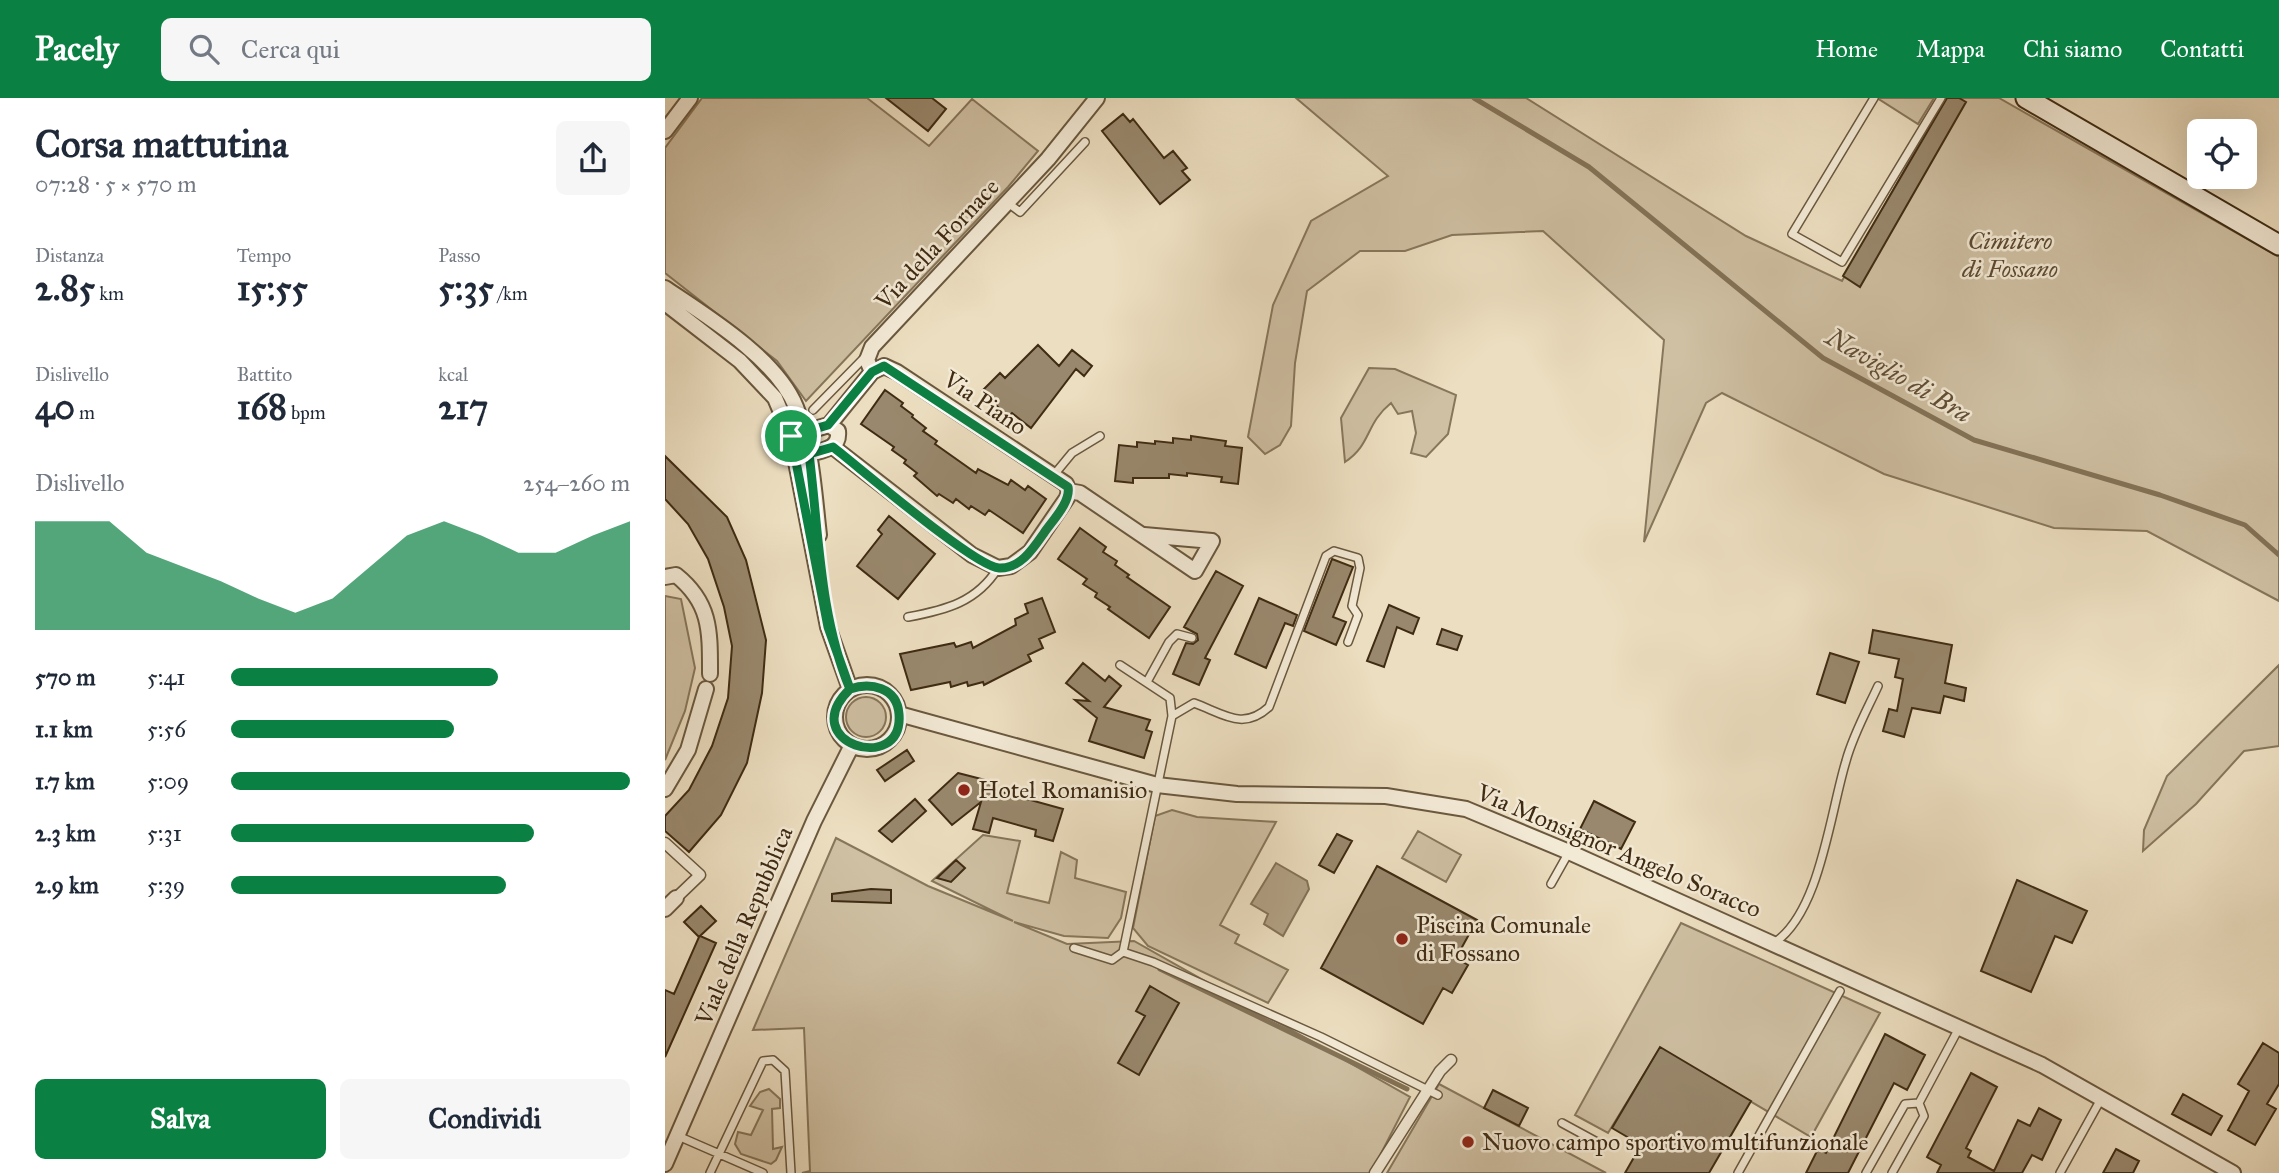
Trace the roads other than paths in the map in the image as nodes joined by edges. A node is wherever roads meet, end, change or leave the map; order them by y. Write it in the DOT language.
graph roads {
  1 [pos="690,98"];
  2 [pos="1097,98"];
  3 [pos="1874,98"];
  4 [pos="1941,98"];
  5 [pos="2026,98"];
  6 [pos="665,131"];
  7 [pos="1085,142"];
  8 [pos="1007,202"];
  9 [pos="2279,245"];
  10 [pos="665,288"];
  11 [pos="665,303"];
  12 [pos="868,354"];
  13 [pos="872,372"];
  14 [pos="813,410"];
  15 [pos="828,425"];
  16 [pos="798,434"];
  17 [pos="1100,436"];
  18 [pos="833,447"];
  19 [pos="809,454"];
  20 [pos="1053,476"];
  21 [pos="1069,491"];
  22 [pos="1144,535"];
  23 [pos="999,568"];
  24 [pos="665,577"];
  25 [pos="908,617"];
  26 [pos="828,627"];
  27 [pos="1192,638"];
  28 [pos="1348,642"];
  29 [pos="1120,665"];
  30 [pos="710,674"];
  31 [pos="1147,680"];
  32 [pos="1878,686"];
  33 [pos="706,689"];
  34 [pos="850,689"];
  35 [pos="899,714"];
  36 [pos="1172,716"];
  37 [pos="852,745"];
  38 [pos="1157,785"];
  39 [pos="665,789"];
  40 [pos="665,843"];
  41 [pos="1569,852"];
  42 [pos="1551,884"];
  43 [pos="677,898"];
  44 [pos="665,909"];
  45 [pos="1774,943"];
  46 [pos="1074,948"];
  47 [pos="1123,952"];
  48 [pos="1840,991"];
  49 [pos="1959,1028"];
  50 [pos="1451,1060"];
  51 [pos="1433,1093"];
  52 [pos="2101,1099"];
  53 [pos="1919,1103"];
  54 [pos="1562,1123"];
  55 [pos="677,1136"];
  56 [pos="1597,1142"];
  57 [pos="717,1154"];
  58 [pos="665,1164"];
  59 [pos="710,1173"];
  60 [pos="762,1173"];
  61 [pos="791,1173"];
  62 [pos="1375,1173"];
  63 [pos="1738,1173"];
  64 [pos="1866,1173"];
  65 [pos="1892,1173"];
  66 [pos="2060,1173"];
  67 [pos="2233,1173"];
  1 -- 6 [label="street"];
  2 -- 8 [label="street, Via della Fornace"];
  3 -- 4 [label="lane"];
  5 -- 9 [label="main road"];
  7 -- 8 [label="lane"];
  8 -- 12 [label="street, Via della Fornace"];
  10 -- 16 [label="street"];
  11 -- 16 [label="street"];
  12 -- 13 [label="street"];
  12 -- 14 [label="lane"];
  13 -- 15 [label="street"];
  13 -- 20 [label="street, Via Piano"];
  15 -- 16 [label="street"];
  15 -- 18 [label="street"];
  16 -- 19 [label="street"];
  16 -- 26 [label="street"];
  17 -- 20 [label="lane"];
  18 -- 19 [label="street"];
  18 -- 23 [label="street"];
  19 -- 26 [label="street"];
  20 -- 21 [label="street, Via Piano"];
  21 -- 22 [label="street, Via Piano"];
  21 -- 23 [label="street"];
  23 -- 25 [label="lane"];
  24 -- 30 [label="street"];
  26 -- 34 [label="street"];
  27 -- 31 [label="lane"];
  28 -- 36 [label="lane"];
  29 -- 31 [label="lane"];
  31 -- 36 [label="lane"];
  32 -- 45 [label="lane"];
  33 -- 39 [label="street"];
  34 -- 35 [label="street"];
  34 -- 37 [label="street"];
  35 -- 37 [label="street"];
  35 -- 38 [label="street, Via Monsignor Angelo Soracco"];
  36 -- 38 [label="lane"];
  37 -- 55 [label="street, Viale della Repubblica"];
  38 -- 41 [label="street, Via Monsignor Angelo Soracco"];
  38 -- 47 [label="lane"];
  40 -- 43 [label="street"];
  41 -- 42 [label="lane"];
  41 -- 45 [label="street, Via Monsignor Angelo Soracco"];
  43 -- 44 [label="street"];
  45 -- 49 [label="street, Via Monsignor Angelo Soracco"];
  46 -- 47 [label="lane"];
  47 -- 51 [label="lane"];
  48 -- 63 [label="lane"];
  49 -- 52 [label="street, Via Monsignor Angelo Soracco"];
  49 -- 53 [label="lane"];
  50 -- 51 [label="street"];
  51 -- 62 [label="street"];
  52 -- 66 [label="lane"];
  52 -- 67 [label="street, Via Monsignor Angelo Soracco"];
  53 -- 64 [label="lane"];
  53 -- 65 [label="lane"];
  54 -- 56 [label="lane"];
  55 -- 57 [label="lane"];
  55 -- 58 [label="street, Viale della Repubblica"];
  57 -- 59 [label="lane"];
  57 -- 60 [label="lane"];
  57 -- 61 [label="lane"];
}
